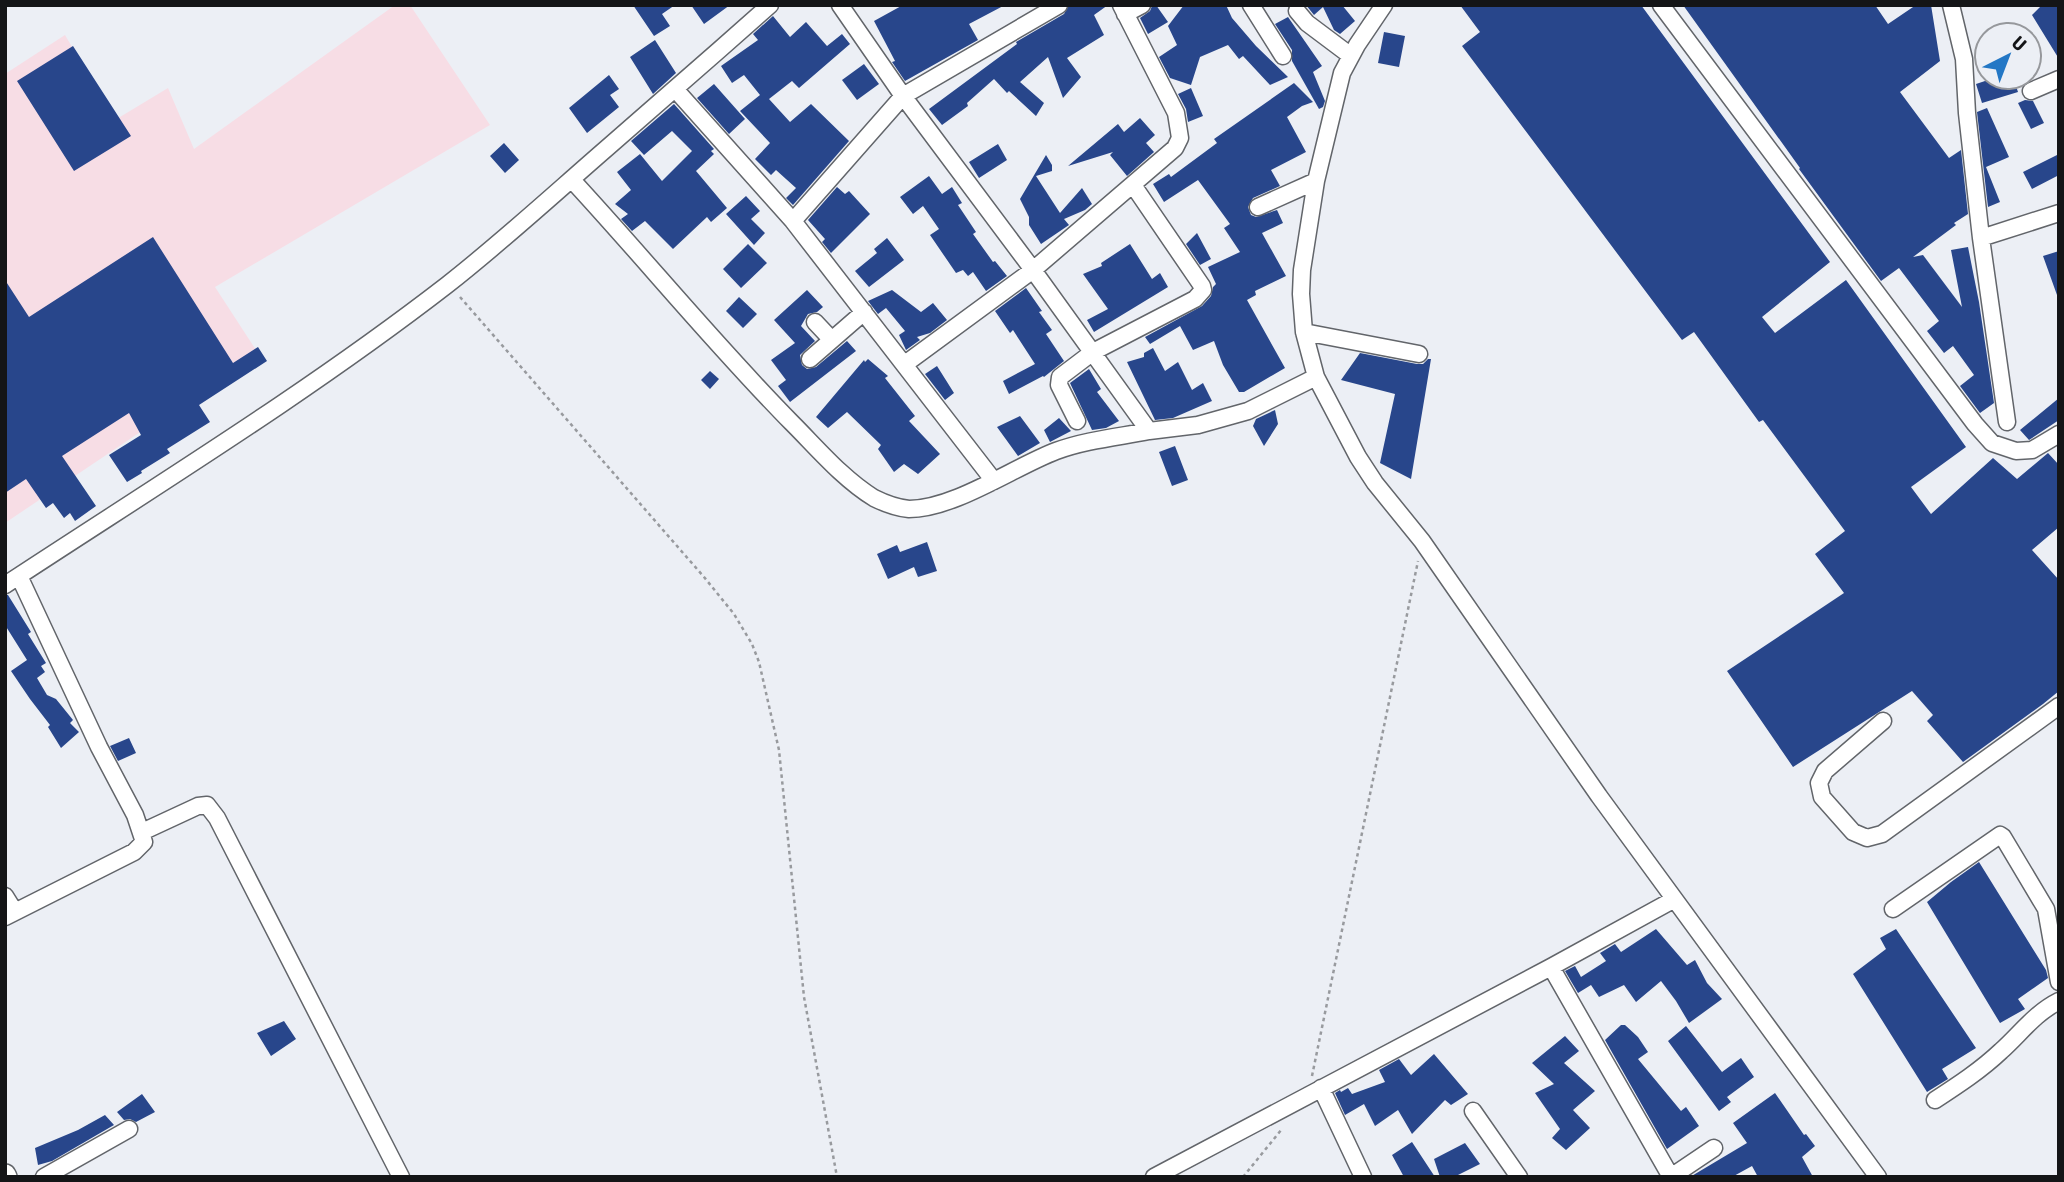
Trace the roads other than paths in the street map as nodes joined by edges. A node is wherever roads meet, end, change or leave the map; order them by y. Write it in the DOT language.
graph roads {
  1 [pos="771,5"];
  2 [pos="840,5"];
  3 [pos="1059,5"];
  4 [pos="1142,5"];
  5 [pos="1251,5"];
  6 [pos="1384,5"];
  7 [pos="1661,5"];
  8 [pos="1957,7"];
  9 [pos="1123,9"];
  10 [pos="1297,11"];
  11 [pos="1283,56"];
  12 [pos="1352,56"];
  13 [pos="675,89"];
  14 [pos="903,96"];
  15 [pos="572,180"];
  16 [pos="1316,181"];
  17 [pos="1133,185"];
  18 [pos="1258,207"];
  19 [pos="2059,213"];
  20 [pos="793,221"];
  21 [pos="1981,238"];
  22 [pos="1033,270"];
  23 [pos="864,312"];
  24 [pos="815,322"];
  25 [pos="1304,332"];
  26 [pos="831,339"];
  27 [pos="1093,352"];
  28 [pos="1419,354"];
  29 [pos="810,359"];
  30 [pos="905,364"];
  31 [pos="1316,377"];
  32 [pos="1077,421"];
  33 [pos="2007,422"];
  34 [pos="1149,431"];
  35 [pos="2059,434"];
  36 [pos="994,481"];
  37 [pos="12,581"];
  38 [pos="2058,708"];
  39 [pos="1883,722"];
  40 [pos="142,832"];
  41 [pos="5,896"];
  42 [pos="1673,900"];
  43 [pos="1893,909"];
  44 [pos="10,915"];
  45 [pos="1551,967"];
  46 [pos="2059,982"];
  47 [pos="2059,1001"];
  48 [pos="1315,1092"];
  49 [pos="1935,1100"];
  50 [pos="1473,1111"];
  51 [pos="129,1129"];
  52 [pos="1714,1148"];
  53 [pos="44,1177"];
  54 [pos="401,1177"];
  55 [pos="1154,1177"];
  56 [pos="1363,1177"];
  57 [pos="1519,1177"];
  58 [pos="1671,1177"];
  59 [pos="1878,1177"];
  1 -- 13 [label="street"];
  2 -- 14 [label="street"];
  3 -- 14 [label="street"];
  4 -- 9 [label="street"];
  5 -- 11 [label="street"];
  6 -- 12 [label="street"];
  7 -- 35 [label="street"];
  8 -- 21 [label="street"];
  9 -- 17 [label="street"];
  10 -- 12 [label="street"];
  12 -- 16 [label="street"];
  13 -- 15 [label="street"];
  13 -- 20 [label="street"];
  14 -- 20 [label="street"];
  14 -- 22 [label="street"];
  15 -- 36 [label="street"];
  15 -- 37 [label="street"];
  16 -- 18 [label="street"];
  16 -- 25 [label="street"];
  17 -- 22 [label="street"];
  17 -- 27 [label="street"];
  19 -- 21 [label="street"];
  20 -- 23 [label="street"];
  21 -- 33 [label="street"];
  22 -- 27 [label="street"];
  22 -- 30 [label="street"];
  23 -- 26 [label="street"];
  23 -- 30 [label="street"];
  24 -- 26 [label="street"];
  25 -- 28 [label="street"];
  25 -- 31 [label="street"];
  26 -- 29 [label="street"];
  27 -- 32 [label="street"];
  27 -- 34 [label="street"];
  30 -- 36 [label="street"];
  31 -- 34 [label="street"];
  31 -- 42 [label="street"];
  34 -- 36 [label="street"];
  37 -- 40 [label="street"];
  38 -- 39 [label="street"];
  40 -- 44 [label="street"];
  40 -- 54 [label="street"];
  41 -- 44 [label="street"];
  42 -- 45 [label="street"];
  42 -- 59 [label="street"];
  43 -- 46 [label="street"];
  45 -- 48 [label="street"];
  45 -- 58 [label="street"];
  47 -- 49 [label="street"];
  48 -- 55 [label="street"];
  48 -- 56 [label="street"];
  50 -- 57 [label="street"];
  51 -- 53 [label="street"];
  52 -- 58 [label="street"];
}
